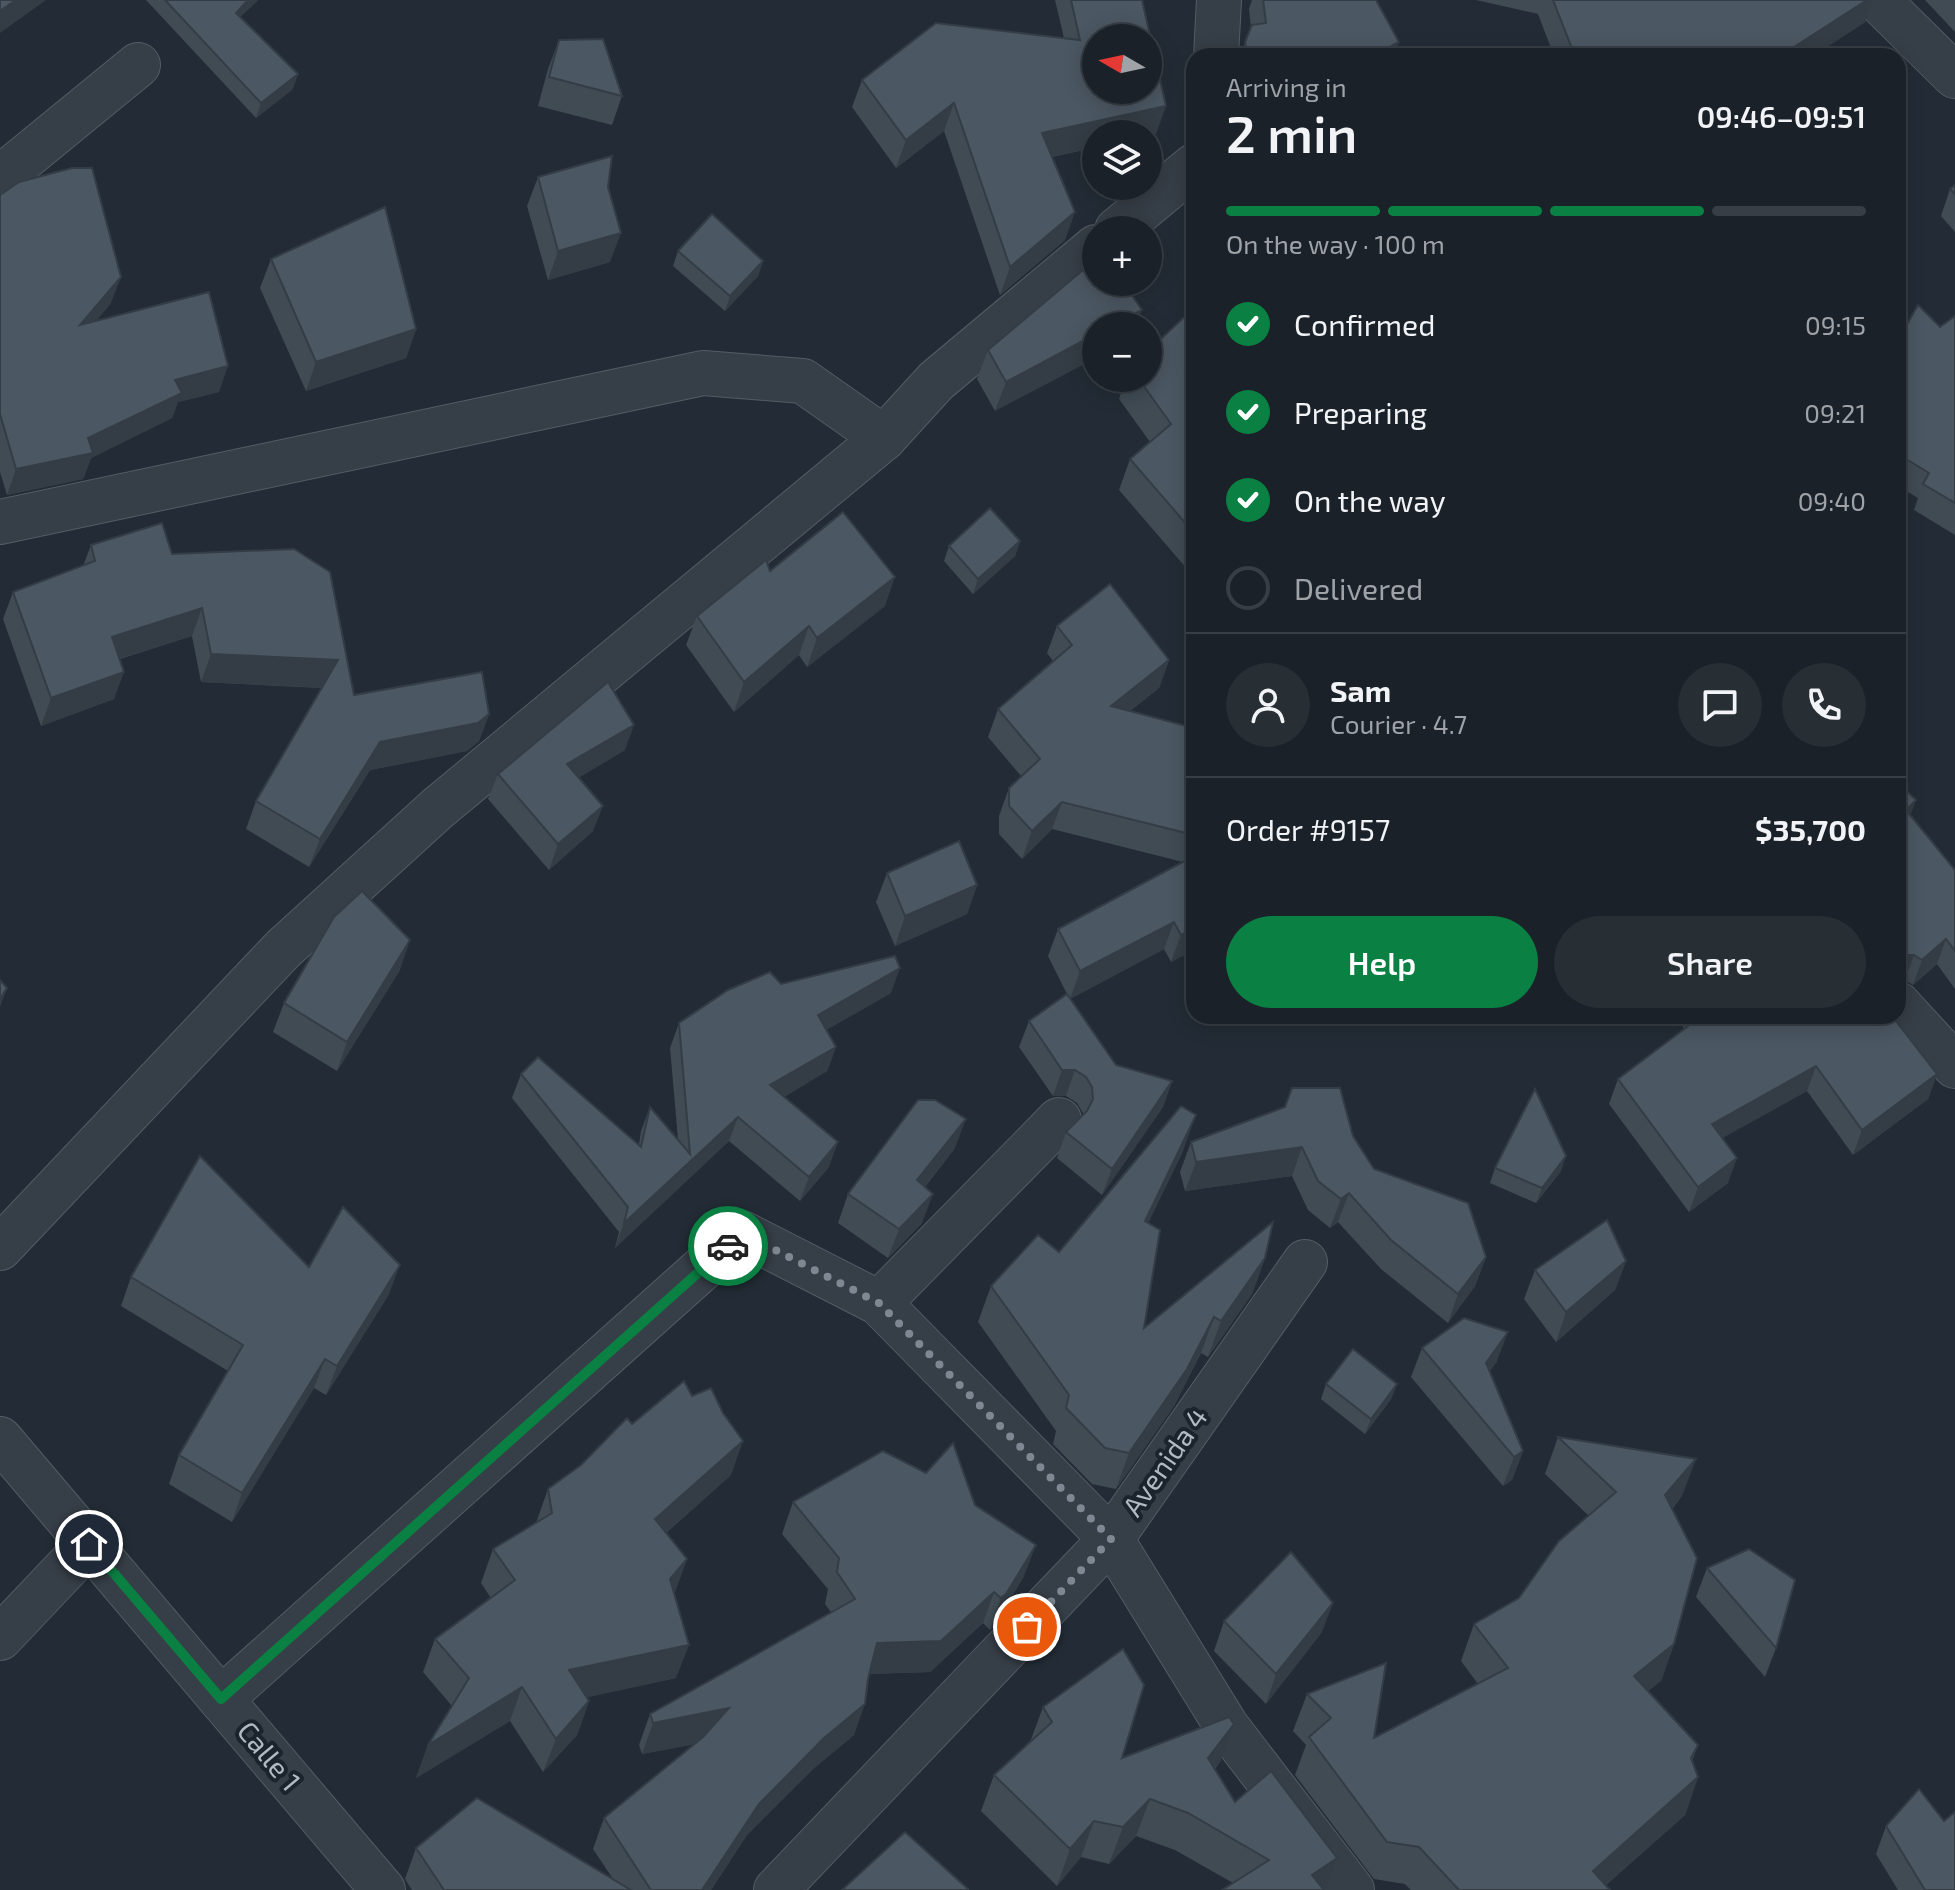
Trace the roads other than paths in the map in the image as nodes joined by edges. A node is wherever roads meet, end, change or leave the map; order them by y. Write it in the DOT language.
graph roads {
  1 [pos="1219,0"];
  2 [pos="1878,0"];
  3 [pos="1216,48"];
  4 [pos="138,65"];
  5 [pos="1955,76"];
  6 [pos="1186,173"];
  7 [pos="0,178"];
  8 [pos="1134,216"];
  9 [pos="1082,259"];
  10 [pos="884,438"];
  11 [pos="0,522"];
  12 [pos="1906,1013"];
  13 [pos="1955,1066"];
  14 [pos="1059,1120"];
  15 [pos="0,1248"];
  16 [pos="1305,1262"];
  17 [pos="879,1303"];
  18 [pos="0,1439"];
  19 [pos="1111,1539"];
  20 [pos="89,1544"];
  21 [pos="0,1638"];
  22 [pos="221,1699"];
  23 [pos="383,1890"];
  24 [pos="776,1890"];
  25 [pos="1352,1890"];
  1 -- 3 [label="street"];
  2 -- 5 [label="street"];
  4 -- 7 [label="street"];
  6 -- 8 [label="street"];
  9 -- 10 [label="street"];
  10 -- 11 [label="street"];
  10 -- 15 [label="street"];
  12 -- 13 [label="street"];
  14 -- 17 [label="street"];
  16 -- 19 [label="street, Avenida 4"];
  17 -- 19 [label="street"];
  17 -- 22 [label="street"];
  18 -- 20 [label="street, Calle 1"];
  19 -- 24 [label="street, Avenida 4"];
  19 -- 25 [label="street"];
  20 -- 21 [label="street"];
  20 -- 22 [label="street, Calle 1"];
  22 -- 23 [label="street, Calle 1"];
}
